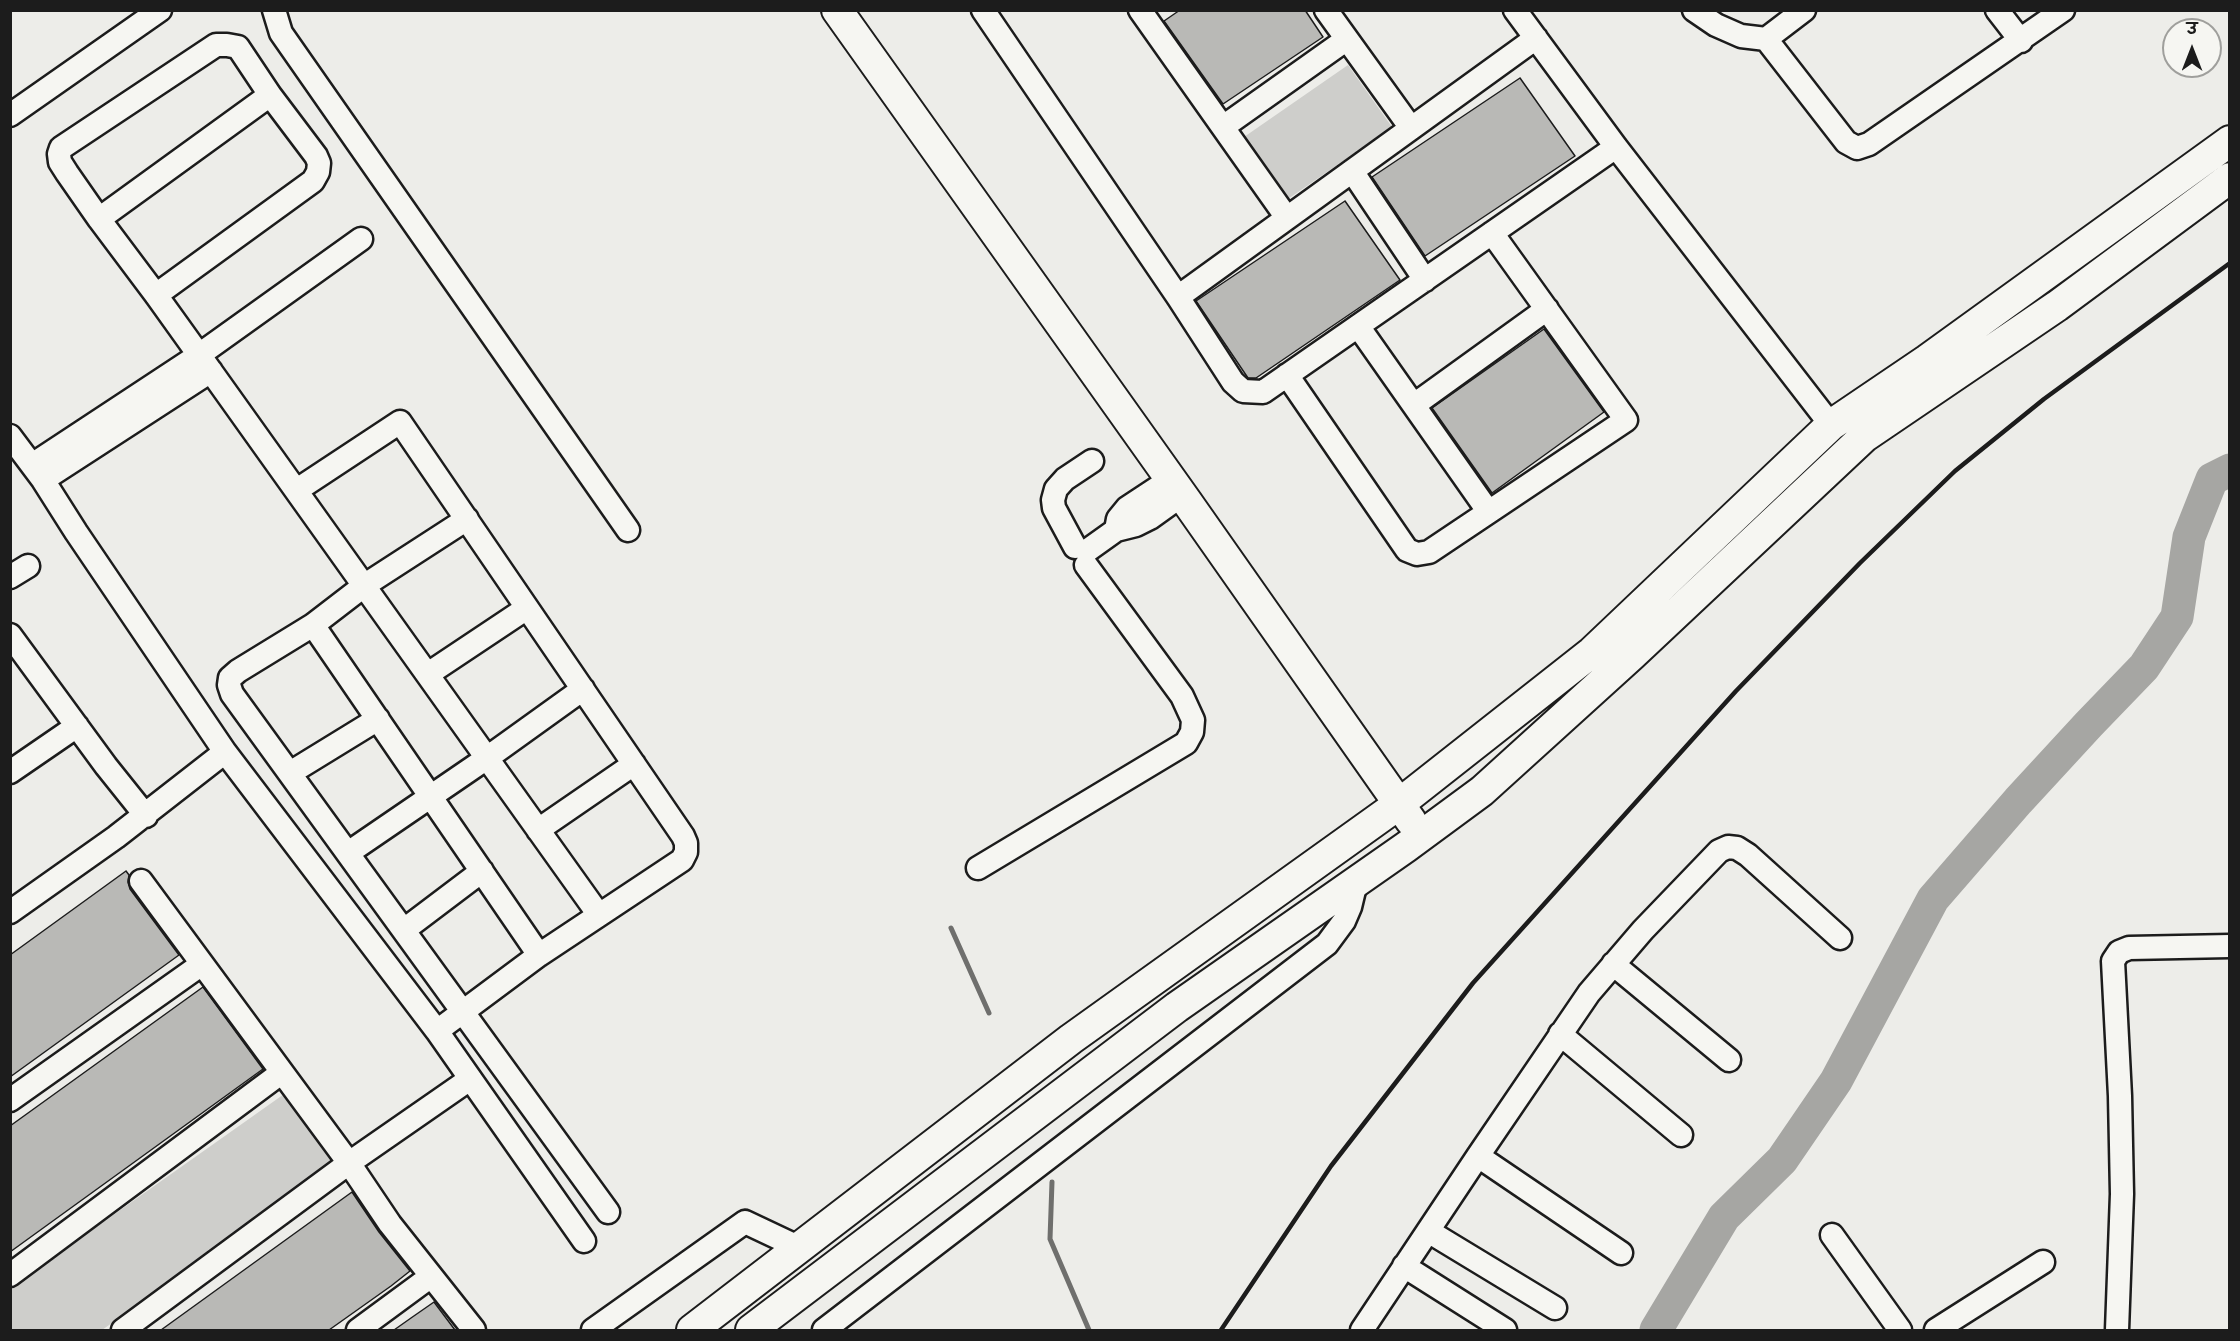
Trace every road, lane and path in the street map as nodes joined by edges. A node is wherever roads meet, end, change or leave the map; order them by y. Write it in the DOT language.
graph roads {
  1 [pos="160,10"];
  2 [pos="274,10"];
  3 [pos="837,10"];
  4 [pos="983,10"];
  5 [pos="1326,10"];
  6 [pos="1515,10"];
  7 [pos="1694,10"];
  8 [pos="1804,10"];
  9 [pos="1997,10"];
  10 [pos="2063,10"];
  11 [pos="1145,12"];
  12 [pos="1536,38"];
  13 [pos="1347,39"];
  14 [pos="1766,39"];
  15 [pos="2021,41"];
  16 [pos="270,95"];
  17 [pos="10,115"];
  18 [pos="1223,127"];
  19 [pos="1411,128"];
  20 [pos="2229,141"];
  21 [pos="1616,147"];
  22 [pos="1352,171"];
  23 [pos="2229,178"];
  24 [pos="1287,218"];
  25 [pos="99,219"];
  26 [pos="1492,233"];
  27 [pos="361,239"];
  28 [pos="1425,280"];
  29 [pos="156,296"];
  30 [pos="1178,297"];
  31 [pos="1546,309"];
  32 [pos="1358,326"];
  33 [pos="206,363"];
  34 [pos="1287,375"];
  35 [pos="1414,405"];
  36 [pos="1831,425"];
  37 [pos="10,436"];
  38 [pos="1092,460"];
  39 [pos="37,472"];
  40 [pos="1176,487"];
  41 [pos="297,490"];
  42 [pos="1488,511"];
  43 [pos="467,519"];
  44 [pos="627,530"];
  45 [pos="1083,554"];
  46 [pos="365,585"];
  47 [pos="527,608"];
  48 [pos="313,625"];
  49 [pos="10,635"];
  50 [pos="428,674"];
  51 [pos="583,689"];
  52 [pos="378,719"];
  53 [pos="76,726"];
  54 [pos="225,752"];
  55 [pos="488,758"];
  56 [pos="634,764"];
  57 [pos="10,772"];
  58 [pos="290,773"];
  59 [pos="431,797"];
  60 [pos="1400,804"];
  61 [pos="146,816"];
  62 [pos="538,830"];
  63 [pos="1422,836"];
  64 [pos="348,852"];
  65 [pos="978,868"];
  66 [pos="482,871"];
  67 [pos="141,881"];
  68 [pos="1356,882"];
  69 [pos="10,912"];
  70 [pos="599,915"];
  71 [pos="404,930"];
  72 [pos="1840,938"];
  73 [pos="2229,946"];
  74 [pos="539,955"];
  75 [pos="202,964"];
  76 [pos="1613,964"];
  77 [pos="464,1011"];
  78 [pos="437,1031"];
  79 [pos="1560,1034"];
  80 [pos="1729,1060"];
  81 [pos="281,1073"];
  82 [pos="470,1079"];
  83 [pos="10,1100"];
  84 [pos="1681,1135"];
  85 [pos="1478,1156"];
  86 [pos="349,1163"];
  87 [pos="608,1212"];
  88 [pos="1428,1231"];
  89 [pos="1832,1235"];
  90 [pos="584,1240"];
  91 [pos="800,1248"];
  92 [pos="1621,1253"];
  93 [pos="2043,1262"];
  94 [pos="1404,1266"];
  95 [pos="10,1275"];
  96 [pos="430,1277"];
  97 [pos="1555,1308"];
  98 [pos="123,1330"];
  99 [pos="358,1330"];
  100 [pos="474,1330"];
  101 [pos="594,1330"];
  102 [pos="692,1330"];
  103 [pos="751,1330"];
  104 [pos="824,1330"];
  105 [pos="1362,1330"];
  106 [pos="1505,1330"];
  107 [pos="1900,1330"];
  108 [pos="1936,1330"];
  109 [pos="2117,1330"];
  1 -- 17 [label="street"];
  2 -- 44 [label="street"];
  3 -- 40 [label="main road"];
  4 -- 30 [label="street"];
  5 -- 13 [label="street"];
  6 -- 12 [label="street"];
  7 -- 14 [label="street"];
  8 -- 14 [label="street"];
  9 -- 15 [label="street"];
  10 -- 15 [label="street"];
  11 -- 18 [label="street"];
  12 -- 19 [label="street"];
  12 -- 21 [label="street"];
  13 -- 18 [label="street"];
  13 -- 19 [label="street"];
  14 -- 15 [label="street"];
  16 -- 25 [label="street"];
  16 -- 25 [label="street"];
  16 -- 29 [label="street"];
  18 -- 24 [label="street"];
  19 -- 22 [label="street"];
  20 -- 36 [label="main road"];
  21 -- 26 [label="street"];
  21 -- 36 [label="street"];
  22 -- 24 [label="street"];
  22 -- 28 [label="street"];
  23 -- 63 [label="main road"];
  24 -- 30 [label="street"];
  25 -- 29 [label="street"];
  26 -- 28 [label="street"];
  26 -- 31 [label="street"];
  27 -- 33 [label="street"];
  28 -- 32 [label="street"];
  29 -- 33 [label="street"];
  30 -- 34 [label="street"];
  31 -- 35 [label="street"];
  31 -- 42 [label="street"];
  32 -- 34 [label="street"];
  32 -- 35 [label="street"];
  33 -- 39 [label="street"];
  33 -- 41 [label="street"];
  34 -- 42 [label="street"];
  35 -- 42 [label="street"];
  36 -- 60 [label="main road"];
  37 -- 39 [label="street"];
  38 -- 45 [label="street"];
  39 -- 54 [label="street"];
  40 -- 45 [label="street"];
  40 -- 60 [label="main road"];
  41 -- 43 [label="street"];
  41 -- 46 [label="street"];
  43 -- 46 [label="street"];
  43 -- 47 [label="street"];
  45 -- 65 [label="street"];
  46 -- 48 [label="street"];
  46 -- 50 [label="street"];
  47 -- 50 [label="street"];
  47 -- 51 [label="street"];
  48 -- 52 [label="street"];
  48 -- 58 [label="street"];
  49 -- 53 [label="street"];
  50 -- 55 [label="street"];
  51 -- 55 [label="street"];
  51 -- 56 [label="street"];
  52 -- 58 [label="street"];
  52 -- 59 [label="street"];
  53 -- 57 [label="street"];
  53 -- 61 [label="street"];
  54 -- 61 [label="street"];
  54 -- 78 [label="street"];
  55 -- 59 [label="street"];
  55 -- 62 [label="street"];
  56 -- 62 [label="street"];
  56 -- 70 [label="street"];
  58 -- 64 [label="street"];
  59 -- 64 [label="street"];
  59 -- 66 [label="street"];
  60 -- 63 [label="main road"];
  60 -- 91 [label="main road"];
  61 -- 69 [label="street"];
  62 -- 70 [label="street"];
  63 -- 68 [label="main road"];
  64 -- 71 [label="street"];
  66 -- 71 [label="street"];
  66 -- 74 [label="street"];
  67 -- 75 [label="street"];
  68 -- 103 [label="main road"];
  68 -- 104 [label="street"];
  70 -- 74 [label="street"];
  71 -- 77 [label="street"];
  72 -- 76 [label="street"];
  73 -- 109 [label="street"];
  74 -- 77 [label="street"];
  75 -- 81 [label="street"];
  75 -- 83 [label="street"];
  76 -- 79 [label="street"];
  76 -- 80 [label="street"];
  77 -- 78 [label="street"];
  77 -- 87 [label="street"];
  78 -- 82 [label="street"];
  79 -- 84 [label="street"];
  79 -- 85 [label="street"];
  81 -- 86 [label="street"];
  81 -- 95 [label="street"];
  82 -- 86 [label="street"];
  82 -- 90 [label="street"];
  85 -- 88 [label="street"];
  85 -- 92 [label="street"];
  86 -- 96 [label="street"];
  86 -- 98 [label="street"];
  88 -- 94 [label="street"];
  88 -- 97 [label="street"];
  89 -- 107 [label="street"];
  91 -- 101 [label="street"];
  91 -- 102 [label="main road"];
  93 -- 108 [label="street"];
  94 -- 105 [label="street"];
  94 -- 106 [label="street"];
  96 -- 99 [label="street"];
  96 -- 100 [label="street"];
}
